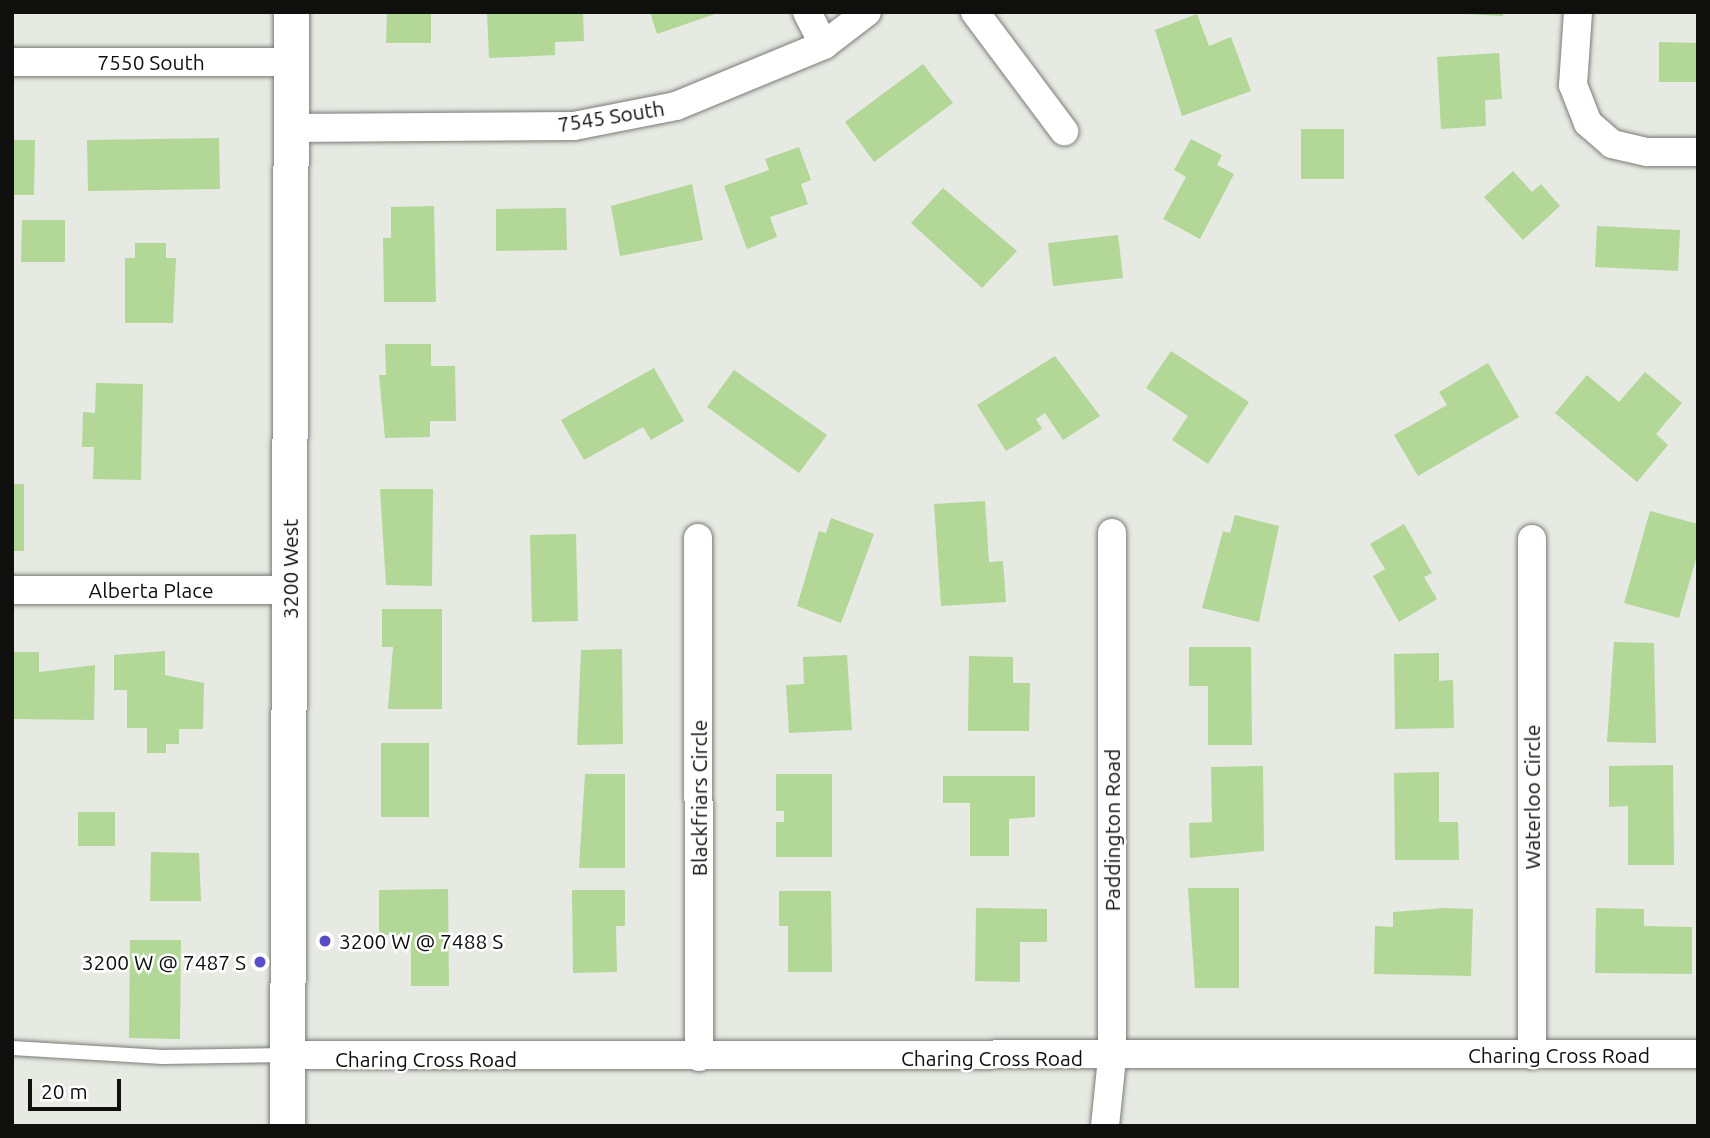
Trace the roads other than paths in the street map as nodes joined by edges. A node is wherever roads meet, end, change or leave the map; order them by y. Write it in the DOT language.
graph roads {
  1 [pos="291,12"];
  2 [pos="807,12"];
  3 [pos="867,12"];
  4 [pos="975,12"];
  5 [pos="1578,12"];
  6 [pos="824,45"];
  7 [pos="12,62"];
  8 [pos="291,62"];
  9 [pos="291,128"];
  10 [pos="1064,131"];
  11 [pos="1698,152"];
  12 [pos="1112,533"];
  13 [pos="698,538"];
  14 [pos="1532,539"];
  15 [pos="12,590"];
  16 [pos="290,590"];
  17 [pos="12,1048"];
  18 [pos="1698,1054"];
  19 [pos="288,1055"];
  20 [pos="1532,1055"];
  21 [pos="699,1058"];
  22 [pos="1112,1058"];
  23 [pos="287,1126"];
  24 [pos="1105,1126"];
  1 -- 8 [label="street, 3200 West"];
  2 -- 6 [label="street"];
  3 -- 6 [label="street, 7545 South"];
  4 -- 10 [label="street"];
  5 -- 11 [label="street"];
  6 -- 9 [label="street, 7545 South"];
  7 -- 8 [label="street, 7550 South"];
  8 -- 9 [label="street, 3200 West"];
  9 -- 16 [label="street, 3200 West"];
  12 -- 22 [label="street, Paddington Road"];
  13 -- 21 [label="street, Blackfriars Circle"];
  14 -- 20 [label="street, Waterloo Circle"];
  15 -- 16 [label="street, Alberta Place"];
  16 -- 19 [label="street, 3200 West"];
  17 -- 19 [label="lane"];
  18 -- 20 [label="street, Charing Cross Road"];
  19 -- 21 [label="street, Charing Cross Road"];
  19 -- 23 [label="street, 3200 West"];
  20 -- 22 [label="street, Charing Cross Road"];
  21 -- 22 [label="street, Charing Cross Road"];
  22 -- 24 [label="street, Paddington Road"];
}
